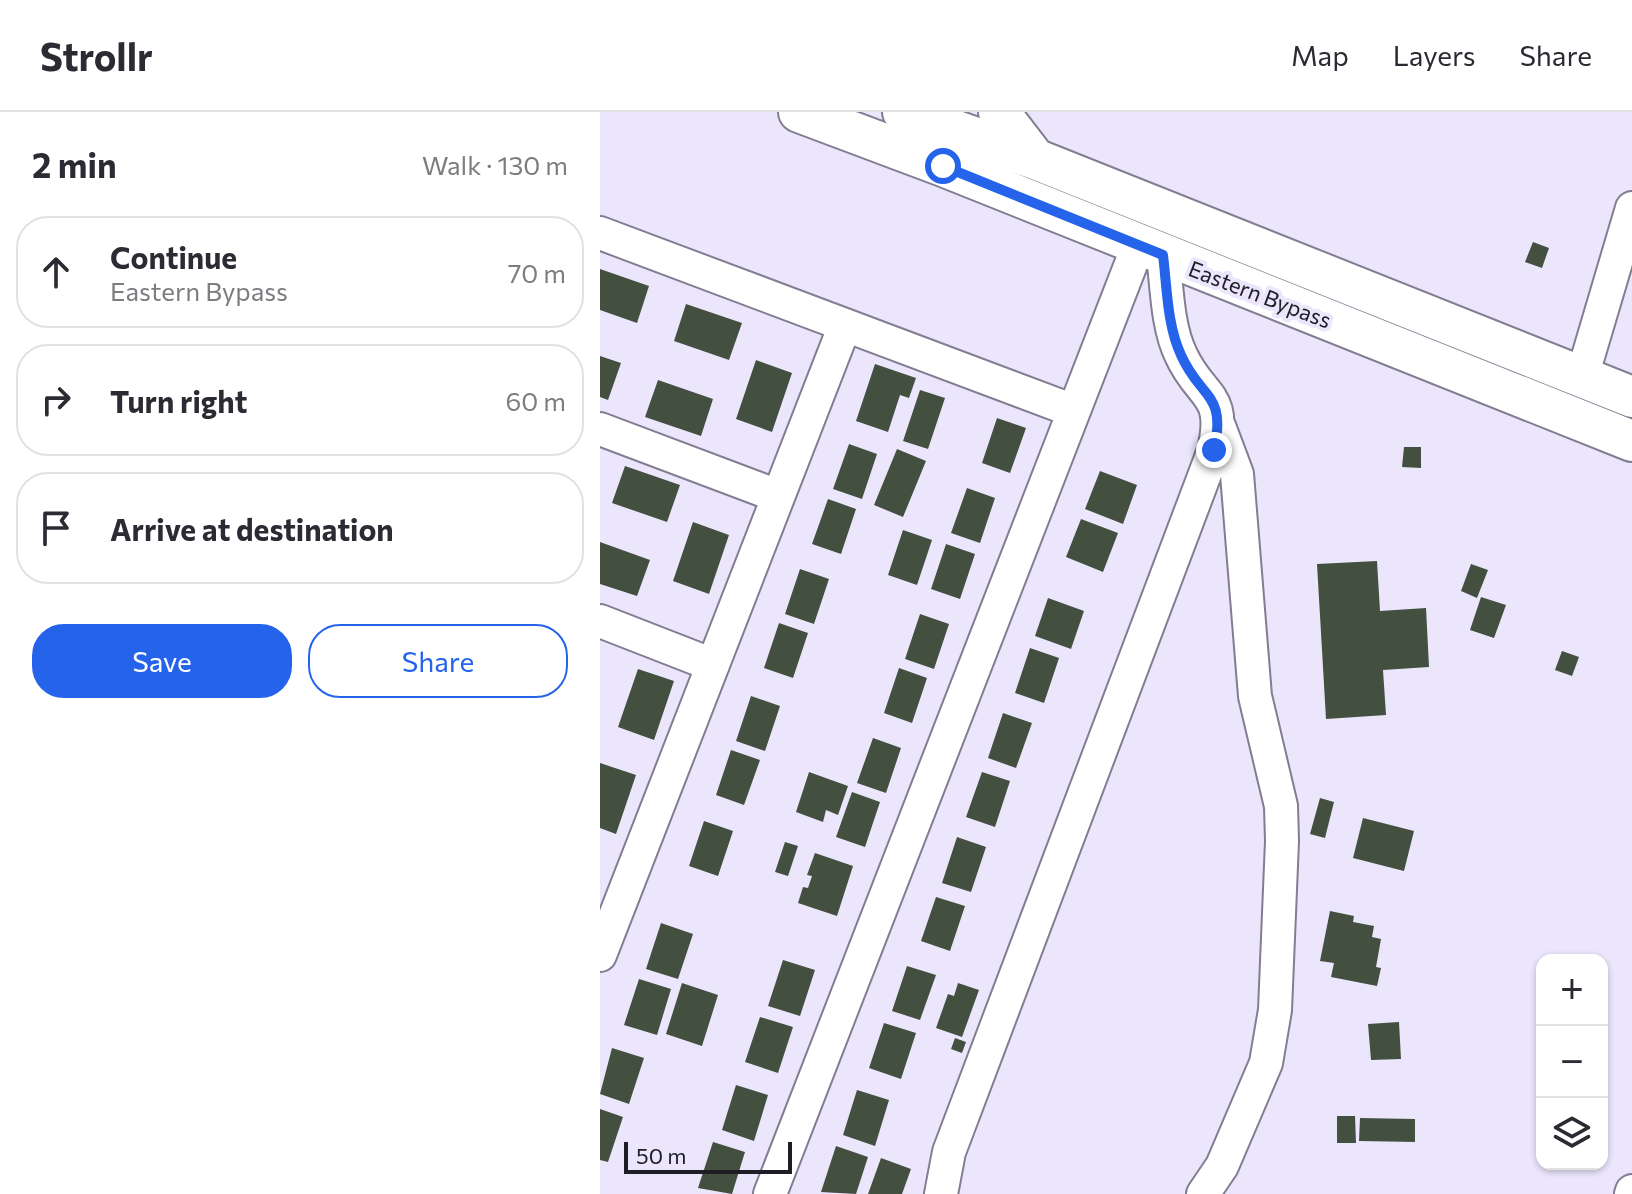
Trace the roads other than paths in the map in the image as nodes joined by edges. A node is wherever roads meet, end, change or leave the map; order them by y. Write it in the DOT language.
graph roads {
  1 [pos="799,112"];
  2 [pos="999,112"];
  3 [pos="935,130"];
  4 [pos="1035,159"];
  5 [pos="1632,208"];
  6 [pos="600,233"];
  7 [pos="1150,250"];
  8 [pos="845,325"];
  9 [pos="1582,377"];
  10 [pos="1632,397"];
  11 [pos="1074,411"];
  12 [pos="1219,426"];
  13 [pos="600,429"];
  14 [pos="1632,441"];
  15 [pos="778,496"];
  16 [pos="600,621"];
  17 [pos="713,665"];
  18 [pos="600,955"];
  19 [pos="770,1194"];
  20 [pos="941,1194"];
  21 [pos="1203,1194"];
  1 -- 3 [label="main road, Eastern Bypass"];
  2 -- 4 [label="main road"];
  3 -- 4 [label="main road, Eastern Bypass"];
  3 -- 7 [label="main road, Eastern Bypass"];
  4 -- 9 [label="main road, Eastern Bypass"];
  5 -- 9 [label="street"];
  6 -- 8 [label="street"];
  7 -- 11 [label="street"];
  7 -- 12 [label="street"];
  7 -- 14 [label="main road, Eastern Bypass"];
  8 -- 11 [label="street"];
  8 -- 15 [label="street"];
  9 -- 10 [label="main road, Eastern Bypass"];
  11 -- 19 [label="street"];
  12 -- 20 [label="street"];
  12 -- 21 [label="street"];
  13 -- 15 [label="street"];
  15 -- 17 [label="street"];
  16 -- 17 [label="street"];
  17 -- 18 [label="street"];
}
